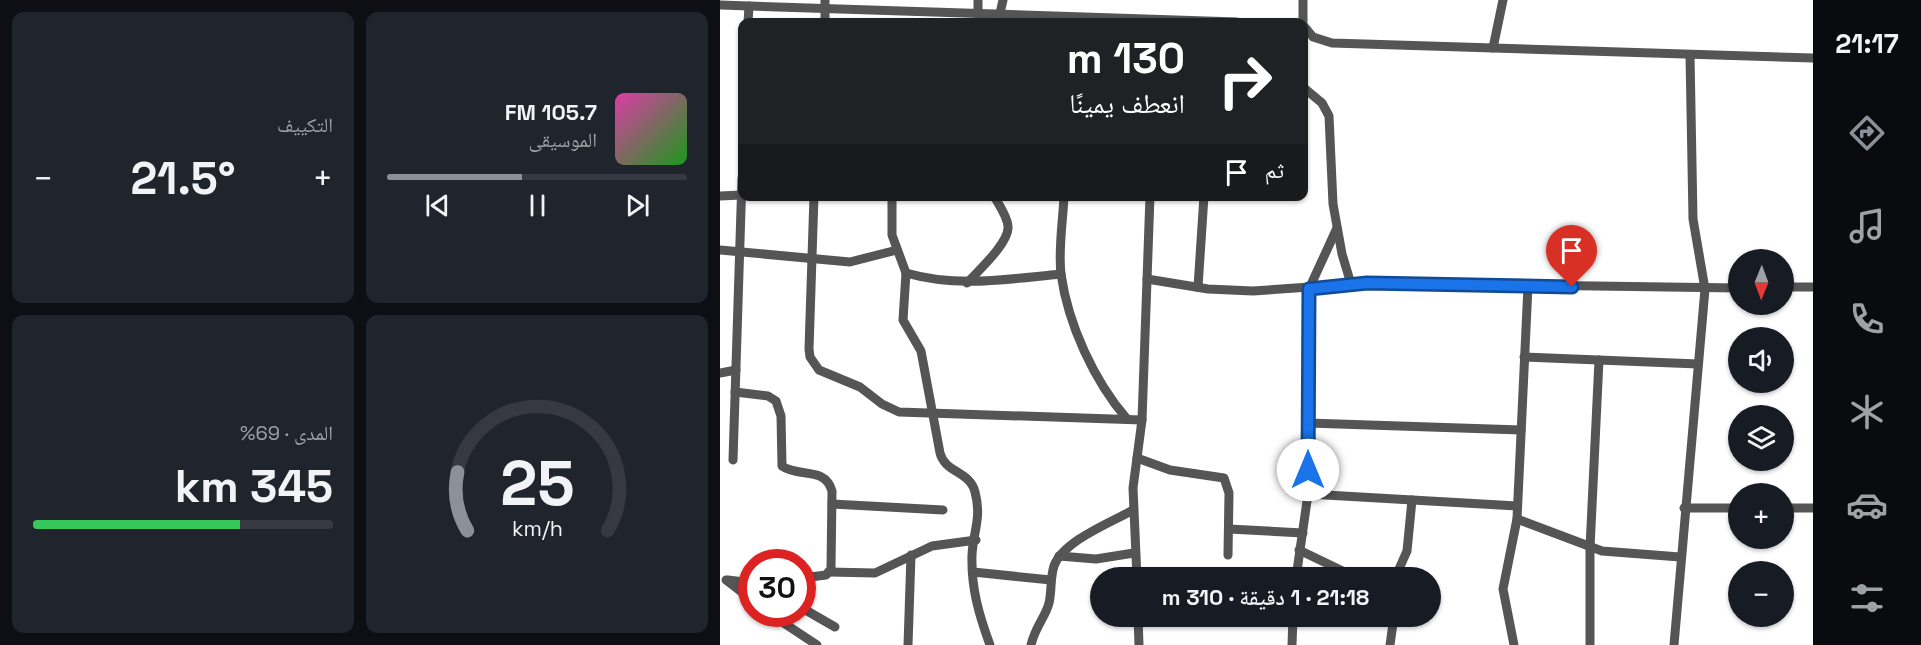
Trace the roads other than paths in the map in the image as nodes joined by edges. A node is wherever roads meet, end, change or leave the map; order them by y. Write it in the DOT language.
graph roads {
  1 [pos="882,0"];
  2 [pos="978,0"];
  3 [pos="1003,0"];
  4 [pos="1303,0"];
  5 [pos="1503,0"];
  6 [pos="745,4"];
  7 [pos="720,5"];
  8 [pos="825,5"];
  9 [pos="850,11"];
  10 [pos="880,12"];
  11 [pos="978,15"];
  12 [pos="851,18"];
  13 [pos="993,18"];
  14 [pos="998,18"];
  15 [pos="1303,18"];
  16 [pos="1308,30"];
  17 [pos="1493,48"];
  18 [pos="1690,55"];
  19 [pos="1813,58"];
  20 [pos="1308,91"];
  21 [pos="738,195"];
  22 [pos="720,196"];
  23 [pos="742,201"];
  24 [pos="814,201"];
  25 [pos="892,201"];
  26 [pos="997,201"];
  27 [pos="1064,201"];
  28 [pos="1150,201"];
  29 [pos="1204,201"];
  30 [pos="1337,228"];
  31 [pos="720,250"];
  32 [pos="897,250"];
  33 [pos="739,254"];
  34 [pos="810,260"];
  35 [pos="906,273"];
  36 [pos="1061,274"];
  37 [pos="1147,279"];
  38 [pos="967,283"];
  39 [pos="1351,284"];
  40 [pos="1528,286"];
  41 [pos="1198,287"];
  42 [pos="1794,287"];
  43 [pos="1813,287"];
  44 [pos="1728,288"];
  45 [pos="1309,289"];
  46 [pos="1705,289"];
  47 [pos="1524,357"];
  48 [pos="1599,360"];
  49 [pos="1698,364"];
  50 [pos="736,370"];
  51 [pos="720,373"];
  52 [pos="735,392"];
  53 [pos="932,414"];
  54 [pos="1126,419"];
  55 [pos="1142,420"];
  56 [pos="1308,423"];
  57 [pos="1521,430"];
  58 [pos="1137,458"];
  59 [pos="732,460"];
  60 [pos="1308,494"];
  61 [pos="1412,500"];
  62 [pos="832,504"];
  63 [pos="1517,506"];
  64 [pos="1684,508"];
  65 [pos="1728,508"];
  66 [pos="1794,508"];
  67 [pos="1813,508"];
  68 [pos="944,510"];
  69 [pos="1133,510"];
  70 [pos="1517,519"];
  71 [pos="1229,529"];
  72 [pos="1303,533"];
  73 [pos="976,540"];
  74 [pos="1590,548"];
  75 [pos="1299,550"];
  76 [pos="1134,553"];
  77 [pos="911,555"];
  78 [pos="1228,555"];
  79 [pos="1059,556"];
  80 [pos="1680,557"];
  81 [pos="1136,567"];
  82 [pos="1297,567"];
  83 [pos="1334,567"];
  84 [pos="1400,567"];
  85 [pos="973,572"];
  86 [pos="829,573"];
  87 [pos="816,577"];
  88 [pos="723,579"];
  89 [pos="1051,580"];
  90 [pos="738,581"];
  91 [pos="738,590"];
  92 [pos="816,616"];
  93 [pos="790,627"];
  94 [pos="835,627"];
  95 [pos="1138,627"];
  96 [pos="1293,627"];
  97 [pos="1392,627"];
  98 [pos="817,645"];
  99 [pos="908,645"];
  100 [pos="990,645"];
  101 [pos="1031,645"];
  102 [pos="1139,645"];
  103 [pos="1292,645"];
  104 [pos="1390,645"];
  105 [pos="1514,645"];
  106 [pos="1590,645"];
  107 [pos="1674,645"];
  1 -- 10 [label="street"];
  2 -- 11 [label="street"];
  3 -- 14 [label="street"];
  4 -- 15 [label="street"];
  5 -- 17 [label="street"];
  6 -- 7 [label="street"];
  6 -- 8 [label="street"];
  8 -- 9 [label="street"];
  9 -- 10 [label="street"];
  9 -- 12 [label="street"];
  10 -- 11 [label="street"];
  11 -- 13 [label="street"];
  16 -- 17 [label="street"];
  17 -- 18 [label="street"];
  18 -- 19 [label="street"];
  18 -- 46 [label="street"];
  20 -- 30 [label="street"];
  21 -- 22 [label="street"];
  23 -- 33 [label="street"];
  24 -- 34 [label="street"];
  25 -- 32 [label="street"];
  26 -- 38 [label="street"];
  27 -- 36 [label="street"];
  28 -- 37 [label="street"];
  29 -- 41 [label="street"];
  30 -- 39 [label="street"];
  30 -- 45 [label="street"];
  31 -- 33 [label="street"];
  32 -- 34 [label="street"];
  32 -- 35 [label="street"];
  33 -- 34 [label="street"];
  33 -- 50 [label="street"];
  34 -- 53 [label="street"];
  35 -- 38 [label="street"];
  35 -- 53 [label="street"];
  36 -- 38 [label="street"];
  36 -- 54 [label="street"];
  37 -- 41 [label="street"];
  37 -- 55 [label="street"];
  39 -- 40 [label="street"];
  39 -- 45 [label="street"];
  40 -- 46 [label="street"];
  40 -- 47 [label="street"];
  41 -- 45 [label="street"];
  42 -- 43 [label="street"];
  44 -- 46 [label="street"];
  45 -- 56 [label="street"];
  46 -- 49 [label="street"];
  47 -- 48 [label="street"];
  47 -- 57 [label="street"];
  48 -- 49 [label="street"];
  48 -- 74 [label="street"];
  49 -- 64 [label="street"];
  50 -- 51 [label="street"];
  50 -- 52 [label="street"];
  52 -- 59 [label="street"];
  52 -- 62 [label="street"];
  53 -- 54 [label="street"];
  53 -- 73 [label="street"];
  54 -- 55 [label="street"];
  55 -- 58 [label="street"];
  56 -- 57 [label="street"];
  56 -- 60 [label="street"];
  57 -- 63 [label="street"];
  58 -- 69 [label="street"];
  58 -- 71 [label="street"];
  60 -- 61 [label="street"];
  60 -- 72 [label="street"];
  61 -- 63 [label="street"];
  61 -- 84 [label="street"];
  62 -- 68 [label="street"];
  62 -- 86 [label="street"];
  63 -- 70 [label="street"];
  64 -- 65 [label="street"];
  64 -- 80 [label="street"];
  66 -- 67 [label="street"];
  69 -- 76 [label="street"];
  69 -- 79 [label="street"];
  70 -- 74 [label="street"];
  70 -- 105 [label="street"];
  71 -- 72 [label="street"];
  71 -- 78 [label="street"];
  72 -- 75 [label="street"];
  73 -- 77 [label="street"];
  73 -- 85 [label="street"];
  74 -- 80 [label="street"];
  74 -- 106 [label="street"];
  75 -- 82 [label="street"];
  75 -- 83 [label="street"];
  76 -- 79 [label="street"];
  76 -- 81 [label="street"];
  77 -- 86 [label="street"];
  77 -- 99 [label="street"];
  79 -- 89 [label="street"];
  80 -- 107 [label="street"];
  85 -- 89 [label="street"];
  85 -- 100 [label="street"];
  86 -- 87 [label="street"];
  88 -- 90 [label="street"];
  88 -- 91 [label="street"];
  89 -- 101 [label="street"];
  92 -- 94 [label="street"];
  93 -- 98 [label="street"];
  95 -- 102 [label="street"];
  96 -- 103 [label="street"];
  97 -- 104 [label="street"];
}
